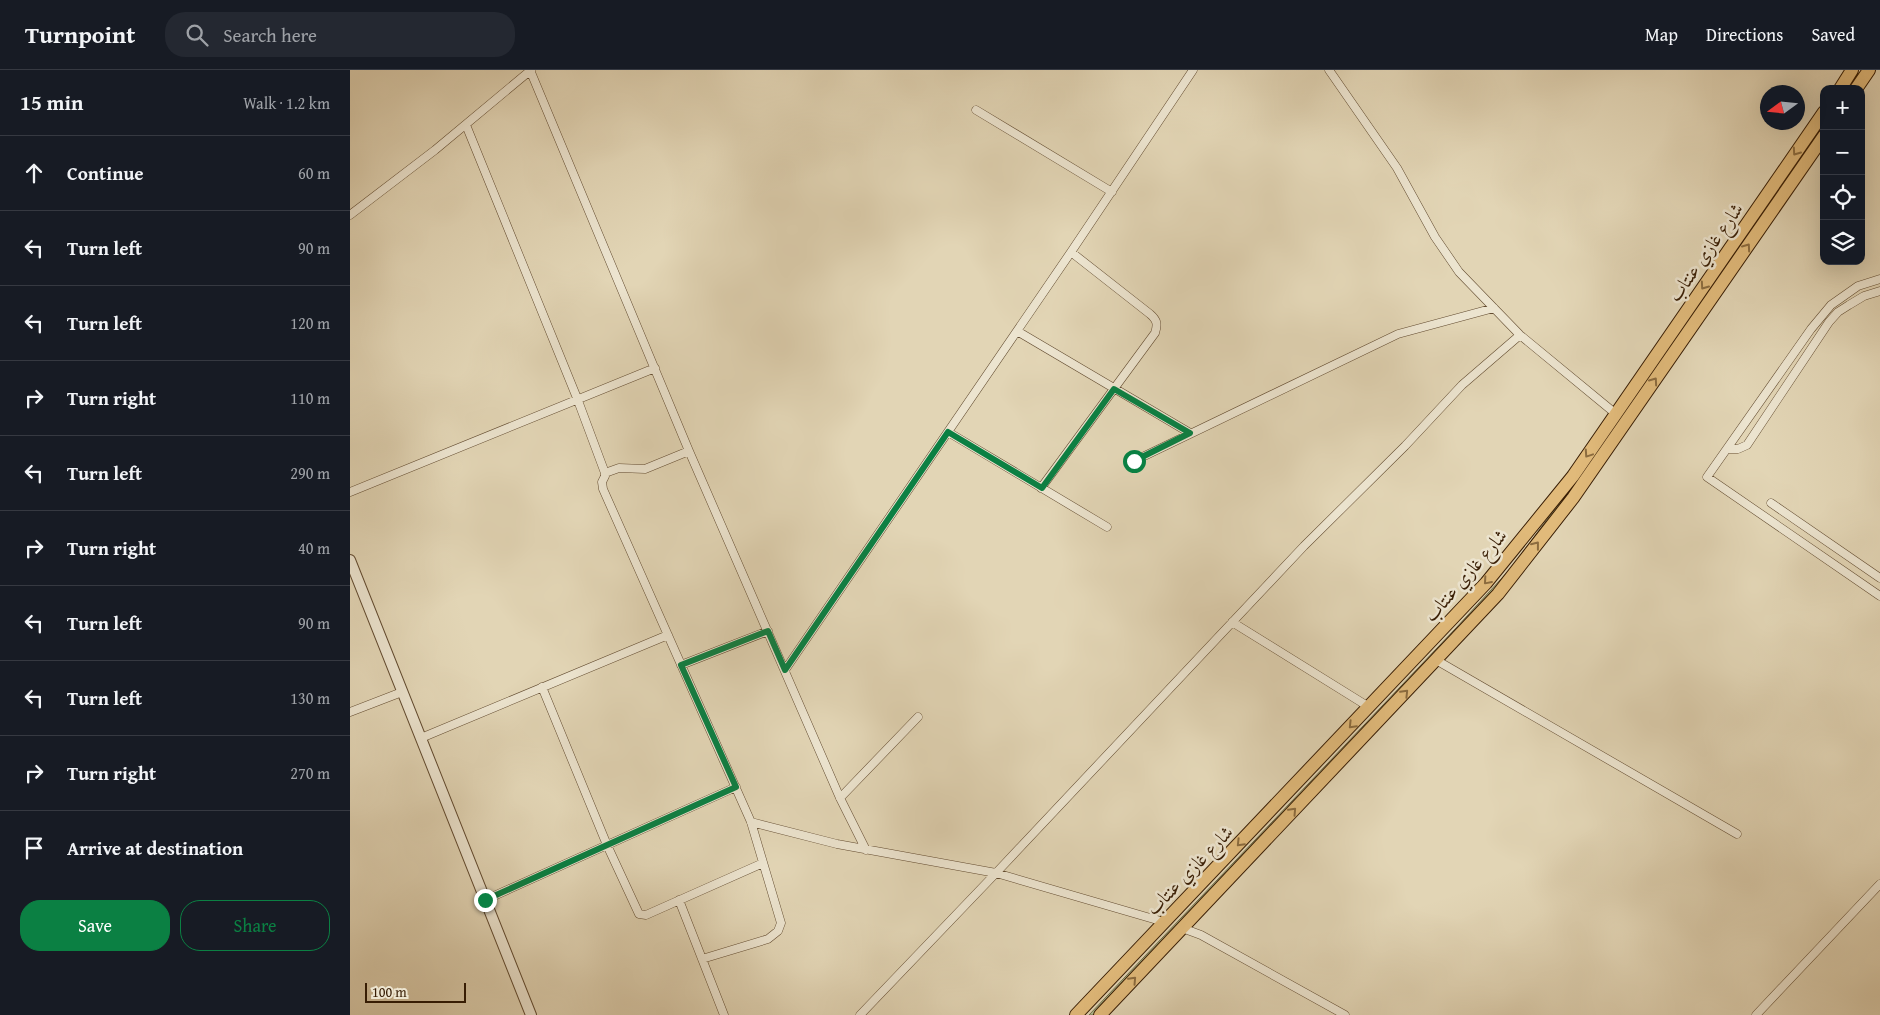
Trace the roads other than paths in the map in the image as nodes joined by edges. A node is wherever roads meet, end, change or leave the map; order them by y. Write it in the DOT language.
graph roads {
  1 [pos="531,70"];
  2 [pos="1193,70"];
  3 [pos="1329,70"];
  4 [pos="1852,70"];
  5 [pos="1869,70"];
  6 [pos="1843,85"];
  7 [pos="1859,85"];
  8 [pos="976,110"];
  9 [pos="1820,118"];
  10 [pos="466,124"];
  11 [pos="1820,142"];
  12 [pos="1112,192"];
  13 [pos="1755,212"];
  14 [pos="350,215"];
  15 [pos="1765,220"];
  16 [pos="1071,252"];
  17 [pos="1880,279"];
  18 [pos="1880,291"];
  19 [pos="1494,308"];
  20 [pos="1017,331"];
  21 [pos="1520,334"];
  22 [pos="655,368"];
  23 [pos="1114,389"];
  24 [pos="577,398"];
  25 [pos="1616,414"];
  26 [pos="948,432"];
  27 [pos="1190,433"];
  28 [pos="1727,449"];
  29 [pos="689,450"];
  30 [pos="1134,461"];
  31 [pos="605,473"];
  32 [pos="1042,488"];
  33 [pos="350,492"];
  34 [pos="1771,503"];
  35 [pos="1107,527"];
  36 [pos="350,560"];
  37 [pos="1880,578"];
  38 [pos="1880,596"];
  39 [pos="1232,622"];
  40 [pos="768,631"];
  41 [pos="668,635"];
  42 [pos="1436,660"];
  43 [pos="681,665"];
  44 [pos="785,670"];
  45 [pos="542,687"];
  46 [pos="402,692"];
  47 [pos="1369,707"];
  48 [pos="350,712"];
  49 [pos="918,717"];
  50 [pos="420,738"];
  51 [pos="736,787"];
  52 [pos="840,798"];
  53 [pos="751,822"];
  54 [pos="1736,834"];
  55 [pos="607,845"];
  56 [pos="866,850"];
  57 [pos="763,863"];
  58 [pos="996,873"];
  59 [pos="1880,884"];
  60 [pos="485,900"];
  61 [pos="678,900"];
  62 [pos="1164,922"];
  63 [pos="1182,928"];
  64 [pos="702,959"];
  65 [pos="531,1015"];
  66 [pos="724,1015"];
  67 [pos="860,1015"];
  68 [pos="1076,1015"];
  69 [pos="1100,1015"];
  70 [pos="1345,1015"];
  71 [pos="1756,1015"];
  1 -- 10 [label="street"];
  1 -- 22 [label="street"];
  2 -- 12 [label="street"];
  3 -- 19 [label="street"];
  4 -- 6 [label="highway"];
  5 -- 7 [label="highway"];
  8 -- 12 [label="street"];
  9 -- 13 [label="highway, شارع غازي عنتاب, one-way"];
  10 -- 14 [label="street"];
  10 -- 24 [label="street"];
  11 -- 15 [label="highway"];
  12 -- 16 [label="street"];
  13 -- 15 [label="highway"];
  13 -- 25 [label="highway, شارع غازي عنتاب, one-way"];
  42 -- 15 [label="highway, one-way"];
  16 -- 20 [label="street"];
  16 -- 23 [label="street"];
  17 -- 28 [label="street"];
  18 -- 28 [label="street"];
  19 -- 21 [label="street"];
  19 -- 27 [label="street"];
  20 -- 23 [label="street"];
  20 -- 26 [label="street"];
  21 -- 25 [label="street"];
  21 -- 39 [label="street"];
  22 -- 24 [label="street"];
  22 -- 29 [label="street"];
  23 -- 27 [label="street"];
  23 -- 32 [label="street"];
  24 -- 31 [label="street"];
  24 -- 33 [label="street"];
  25 -- 47 [label="highway, شارع غازي عنتاب, one-way"];
  26 -- 32 [label="street"];
  26 -- 44 [label="street"];
  27 -- 30 [label="street"];
  28 -- 38 [label="street"];
  29 -- 31 [label="street"];
  29 -- 40 [label="street"];
  31 -- 41 [label="street"];
  32 -- 35 [label="street"];
  34 -- 37 [label="street"];
  36 -- 46 [label="street"];
  39 -- 47 [label="street"];
  39 -- 58 [label="street"];
  40 -- 43 [label="street"];
  40 -- 44 [label="street"];
  41 -- 43 [label="street"];
  41 -- 45 [label="street"];
  42 -- 54 [label="street"];
  63 -- 42 [label="highway, one-way"];
  43 -- 51 [label="street"];
  44 -- 52 [label="street"];
  45 -- 50 [label="street"];
  45 -- 55 [label="street"];
  46 -- 48 [label="street"];
  46 -- 50 [label="street"];
  47 -- 62 [label="highway, شارع غازي عنتاب, one-way"];
  49 -- 52 [label="street"];
  50 -- 60 [label="street"];
  51 -- 53 [label="street"];
  51 -- 55 [label="street"];
  52 -- 56 [label="street"];
  53 -- 56 [label="street"];
  53 -- 57 [label="street"];
  55 -- 60 [label="street"];
  55 -- 61 [label="street"];
  56 -- 58 [label="street"];
  57 -- 61 [label="street"];
  57 -- 64 [label="street"];
  58 -- 62 [label="street"];
  58 -- 67 [label="street"];
  59 -- 71 [label="street"];
  60 -- 65 [label="street"];
  61 -- 64 [label="street"];
  62 -- 68 [label="highway, شارع غازي عنتاب"];
  69 -- 63 [label="highway, one-way"];
  63 -- 70 [label="street"];
  64 -- 66 [label="street"];
}
